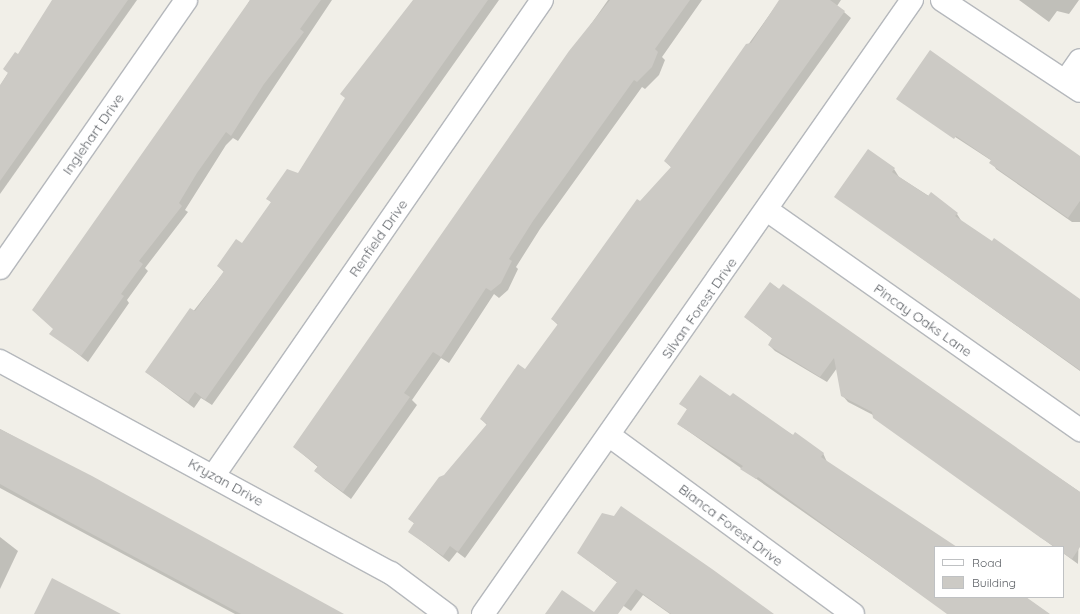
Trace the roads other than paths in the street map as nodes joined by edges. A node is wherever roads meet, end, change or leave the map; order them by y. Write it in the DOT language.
graph roads {
  1 [pos="186,0"];
  2 [pos="542,0"];
  3 [pos="912,0"];
  4 [pos="942,0"];
  5 [pos="1080,60"];
  6 [pos="1073,86"];
  7 [pos="767,210"];
  8 [pos="0,268"];
  9 [pos="0,361"];
  10 [pos="1080,430"];
  11 [pos="610,436"];
  12 [pos="214,475"];
  13 [pos="829,608"];
  14 [pos="446,614"];
  15 [pos="483,614"];
  16 [pos="853,614"];
  1 -- 8 [label="street, Inglehart Drive"];
  2 -- 12 [label="street, Renfield Drive"];
  3 -- 7 [label="street, Silvan Forest Drive"];
  4 -- 6 [label="street"];
  5 -- 6 [label="street"];
  7 -- 10 [label="street, Pincay Oaks Lane"];
  7 -- 11 [label="street, Silvan Forest Drive"];
  9 -- 12 [label="street, Kryzan Drive"];
  11 -- 13 [label="street, Bianca Forest Drive"];
  11 -- 15 [label="street, Silvan Forest Drive"];
  12 -- 14 [label="street, Kryzan Drive"];
  13 -- 16 [label="street, Bianca Forest Drive"];
}
